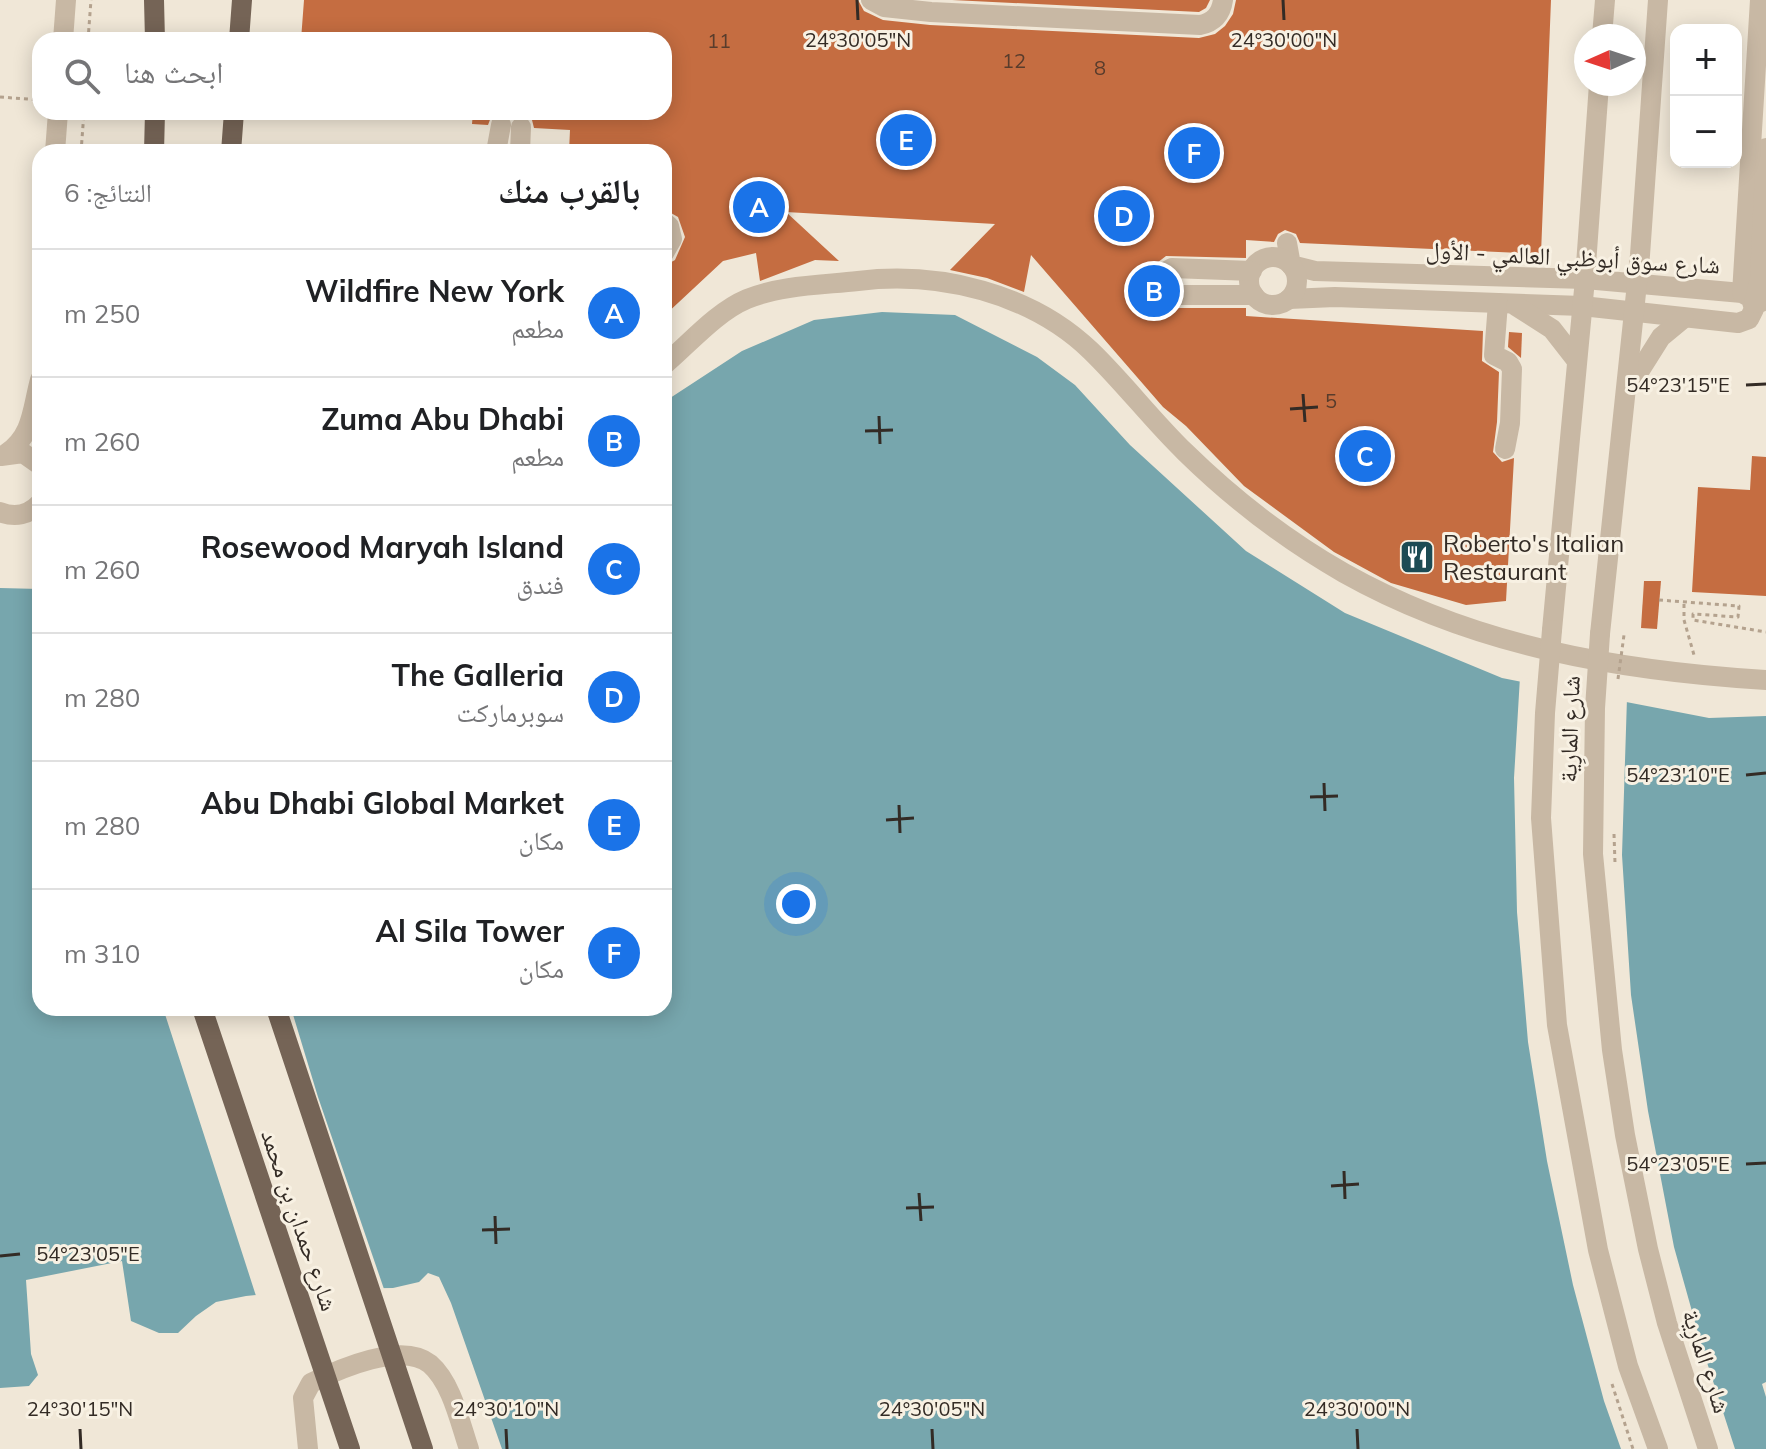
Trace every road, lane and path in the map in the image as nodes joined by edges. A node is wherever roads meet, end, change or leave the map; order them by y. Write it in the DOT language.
graph roads {
  1 [pos="66,0"];
  2 [pos="91,0"];
  3 [pos="154,0"];
  4 [pos="242,0"];
  5 [pos="871,0"];
  6 [pos="1223,0"];
  7 [pos="1605,0"];
  8 [pos="1658,0"];
  9 [pos="1760,0"];
  10 [pos="1603,24"];
  11 [pos="64,32"];
  12 [pos="89,32"];
  13 [pos="155,32"];
  14 [pos="240,32"];
  15 [pos="1760,85"];
  16 [pos="1598,96"];
  17 [pos="0,97"];
  18 [pos="32,99"];
  19 [pos="57,120"];
  20 [pos="83,120"];
  21 [pos="155,120"];
  22 [pos="233,120"];
  23 [pos="56,144"];
  24 [pos="82,144"];
  25 [pos="154,144"];
  26 [pos="232,144"];
  27 [pos="501,144"];
  28 [pos="517,144"];
  29 [pos="1766,148"];
  30 [pos="1291,265"];
  31 [pos="1252,271"];
  32 [pos="1585,279"];
  33 [pos="1637,284"];
  34 [pos="1254,295"];
  35 [pos="1289,299"];
  36 [pos="1754,299"];
  37 [pos="1505,304"];
  38 [pos="1582,306"];
  39 [pos="1635,310"];
  40 [pos="1684,318"];
  41 [pos="1738,323"];
  42 [pos="1766,324"];
  43 [pos="672,358"];
  44 [pos="1577,361"];
  45 [pos="1626,394"];
  46 [pos="32,414"];
  47 [pos="1505,449"];
  48 [pos="4,455"];
  49 [pos="32,459"];
  50 [pos="32,509"];
  51 [pos="0,512"];
  52 [pos="1659,600"];
  53 [pos="1684,602"];
  54 [pos="1766,632"];
  55 [pos="1624,635"];
  56 [pos="1693,675"];
  57 [pos="1766,680"];
  58 [pos="1617,687"];
  59 [pos="1614,834"];
  60 [pos="1615,862"];
  61 [pos="205,1016"];
  62 [pos="279,1016"];
  63 [pos="308,1449"];
  64 [pos="350,1449"];
  65 [pos="423,1449"];
  66 [pos="469,1449"];
  67 [pos="1658,1449"];
  68 [pos="1708,1449"];
  1 -- 11 [label="street"];
  2 -- 12 [label="path"];
  3 -- 13 [label="main road"];
  4 -- 14 [label="main road"];
  5 -- 6 [label="street"];
  7 -- 10 [label="street"];
  8 -- 33 [label="street, شارع المارِية"];
  9 -- 15 [label="street"];
  15 -- 36 [label="street"];
  16 -- 32 [label="street, شارع المارِية"];
  17 -- 18 [label="path"];
  19 -- 23 [label="street"];
  20 -- 24 [label="path"];
  21 -- 25 [label="main road"];
  22 -- 26 [label="main road"];
  27 -- 28 [label="street"];
  29 -- 36 [label="street"];
  30 -- 31 [label="street, شارع سوق أبوظبي العالمي - الأول"];
  30 -- 32 [label="street, شارع سوق أبوظبي العالمي - الأول"];
  30 -- 35 [label="street"];
  31 -- 34 [label="street"];
  31 -- 34 [label="street, شارع سوق أبوظبي العالمي - الأول"];
  32 -- 33 [label="street, شارع سوق أبوظبي العالمي - الأول"];
  32 -- 38 [label="street, شارع المارِية"];
  33 -- 36 [label="street, شارع سوق أبوظبي العالمي - الأول"];
  33 -- 39 [label="street, شارع المارِية"];
  34 -- 35 [label="street, شارع سوق أبوظبي العالمي - الأول"];
  35 -- 37 [label="street, شارع سوق أبوظبي العالمي - الأول"];
  36 -- 41 [label="street"];
  37 -- 38 [label="street, شارع سوق أبوظبي العالمي - الأول"];
  37 -- 44 [label="street"];
  37 -- 47 [label="street"];
  38 -- 39 [label="street, شارع سوق أبوظبي العالمي - الأول"];
  38 -- 44 [label="street, شارع المارِية"];
  39 -- 40 [label="street, شارع سوق أبوظبي العالمي - الأول"];
  39 -- 45 [label="street, شارع المارِية"];
  40 -- 41 [label="street, شارع سوق أبوظبي العالمي - الأول"];
  40 -- 45 [label="street"];
  41 -- 42 [label="street, شارع سوق أبوظبي العالمي - الأول"];
  43 -- 56 [label="street"];
  44 -- 67 [label="street, شارع المارِية, bridge"];
  45 -- 68 [label="street, شارع المارِية, bridge"];
  46 -- 48 [label="street"];
  48 -- 49 [label="street"];
  50 -- 51 [label="street"];
  52 -- 53 [label="path"];
  53 -- 54 [label="path"];
  53 -- 56 [label="path"];
  55 -- 58 [label="path, bridge"];
  56 -- 57 [label="street"];
  59 -- 60 [label="path, bridge"];
  61 -- 64 [label="main road, شارع حمدان بن محمد, bridge"];
  62 -- 65 [label="main road, شارع حمدان بن محمد, bridge"];
  63 -- 66 [label="street"];
}
